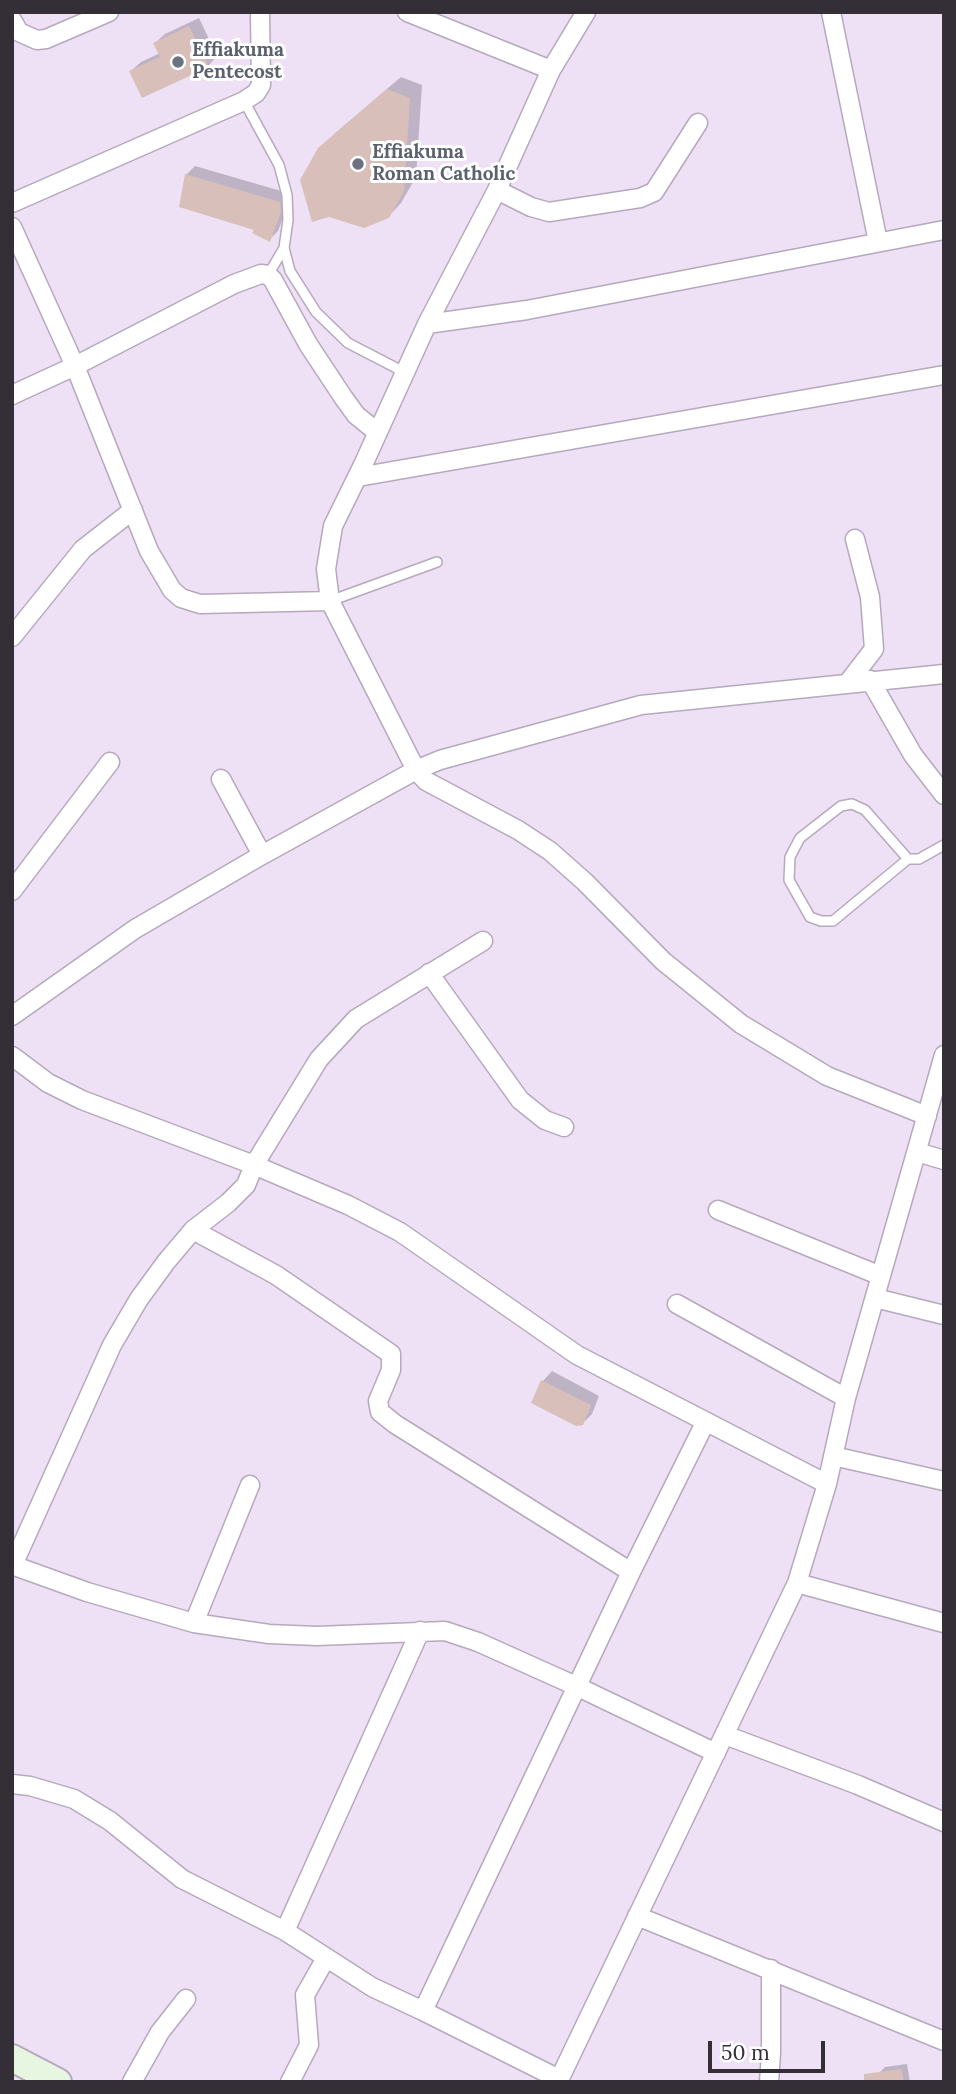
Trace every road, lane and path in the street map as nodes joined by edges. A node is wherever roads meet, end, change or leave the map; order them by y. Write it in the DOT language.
graph roads {
  1 [pos="109,12"];
  2 [pos="260,12"];
  3 [pos="586,12"];
  4 [pos="831,12"];
  5 [pos="412,13"];
  6 [pos="12,20"];
  7 [pos="551,71"];
  8 [pos="244,102"];
  9 [pos="698,123"];
  10 [pos="497,190"];
  11 [pos="12,203"];
  12 [pos="12,226"];
  13 [pos="944,230"];
  14 [pos="878,242"];
  15 [pos="284,248"];
  16 [pos="268,275"];
  17 [pos="427,324"];
  18 [pos="75,366"];
  19 [pos="404,372"];
  20 [pos="944,375"];
  21 [pos="12,395"];
  22 [pos="377,432"];
  23 [pos="358,477"];
  24 [pos="133,510"];
  25 [pos="855,539"];
  26 [pos="437,562"];
  27 [pos="330,601"];
  28 [pos="12,637"];
  29 [pos="944,674"];
  30 [pos="870,680"];
  31 [pos="847,684"];
  32 [pos="110,762"];
  33 [pos="416,770"];
  34 [pos="220,779"];
  35 [pos="944,795"];
  36 [pos="944,845"];
  37 [pos="262,855"];
  38 [pos="908,859"];
  39 [pos="12,891"];
  40 [pos="483,941"];
  41 [pos="429,973"];
  42 [pos="12,1016"];
  43 [pos="944,1055"];
  44 [pos="12,1056"];
  45 [pos="927,1116"];
  46 [pos="564,1127"];
  47 [pos="917,1152"];
  48 [pos="944,1160"];
  49 [pos="254,1165"];
  50 [pos="718,1210"];
  51 [pos="193,1230"];
  52 [pos="881,1276"];
  53 [pos="875,1298"];
  54 [pos="677,1304"];
  55 [pos="944,1315"];
  56 [pos="846,1398"];
  57 [pos="705,1423"];
  58 [pos="833,1456"];
  59 [pos="944,1481"];
  60 [pos="827,1484"];
  61 [pos="250,1486"];
  62 [pos="13,1565"];
  63 [pos="631,1572"];
  64 [pos="797,1583"];
  65 [pos="194,1623"];
  66 [pos="944,1623"];
  67 [pos="420,1631"];
  68 [pos="576,1686"];
  69 [pos="724,1735"];
  70 [pos="716,1753"];
  71 [pos="12,1784"];
  72 [pos="944,1822"];
  73 [pos="637,1916"];
  74 [pos="285,1931"];
  75 [pos="326,1958"];
  76 [pos="771,1969"];
  77 [pos="187,1999"];
  78 [pos="423,2011"];
  79 [pos="944,2041"];
  80 [pos="12,2058"];
  81 [pos="559,2081"];
  82 [pos="58,2082"];
  83 [pos="132,2082"];
  84 [pos="290,2082"];
  85 [pos="769,2082"];
  1 -- 6 [label="street"];
  2 -- 8 [label="street"];
  3 -- 7 [label="street"];
  4 -- 14 [label="street"];
  5 -- 7 [label="street"];
  7 -- 10 [label="street"];
  8 -- 11 [label="street"];
  8 -- 15 [label="lane"];
  9 -- 10 [label="street"];
  10 -- 17 [label="street"];
  12 -- 18 [label="street"];
  13 -- 14 [label="street"];
  14 -- 17 [label="street"];
  15 -- 16 [label="lane"];
  15 -- 19 [label="lane"];
  16 -- 18 [label="street"];
  16 -- 22 [label="street"];
  17 -- 19 [label="street"];
  18 -- 21 [label="street"];
  18 -- 24 [label="street"];
  19 -- 22 [label="street"];
  20 -- 23 [label="street"];
  22 -- 23 [label="street"];
  23 -- 27 [label="street"];
  24 -- 27 [label="street"];
  24 -- 28 [label="street"];
  25 -- 31 [label="street"];
  26 -- 27 [label="lane"];
  27 -- 33 [label="street"];
  29 -- 30 [label="street"];
  30 -- 31 [label="street"];
  30 -- 35 [label="street"];
  31 -- 33 [label="street"];
  32 -- 39 [label="street"];
  33 -- 37 [label="street"];
  33 -- 45 [label="street"];
  34 -- 37 [label="street"];
  36 -- 38 [label="lane"];
  37 -- 42 [label="street"];
  38 -- 38 [label="lane"];
  40 -- 41 [label="street"];
  41 -- 46 [label="street"];
  41 -- 49 [label="street"];
  43 -- 45 [label="street"];
  44 -- 49 [label="street"];
  45 -- 47 [label="street"];
  47 -- 48 [label="street"];
  47 -- 52 [label="street"];
  49 -- 51 [label="street"];
  49 -- 57 [label="street"];
  50 -- 52 [label="street"];
  51 -- 62 [label="street"];
  51 -- 63 [label="street"];
  52 -- 53 [label="street"];
  53 -- 55 [label="street"];
  53 -- 56 [label="street"];
  54 -- 56 [label="street"];
  56 -- 58 [label="street"];
  57 -- 60 [label="street"];
  57 -- 63 [label="street"];
  58 -- 59 [label="street"];
  58 -- 60 [label="street"];
  60 -- 64 [label="street"];
  61 -- 65 [label="street"];
  62 -- 65 [label="street"];
  63 -- 68 [label="street"];
  64 -- 66 [label="street"];
  64 -- 69 [label="street"];
  65 -- 67 [label="street"];
  67 -- 68 [label="street"];
  67 -- 74 [label="street"];
  68 -- 70 [label="street"];
  68 -- 78 [label="street"];
  69 -- 70 [label="street"];
  69 -- 72 [label="street"];
  70 -- 73 [label="street"];
  71 -- 74 [label="street"];
  73 -- 76 [label="street"];
  73 -- 81 [label="street"];
  74 -- 75 [label="street"];
  75 -- 78 [label="street"];
  75 -- 84 [label="street"];
  76 -- 79 [label="street"];
  76 -- 85 [label="street"];
  77 -- 83 [label="street"];
  78 -- 81 [label="street"];
  80 -- 82 [label="street"];
}
